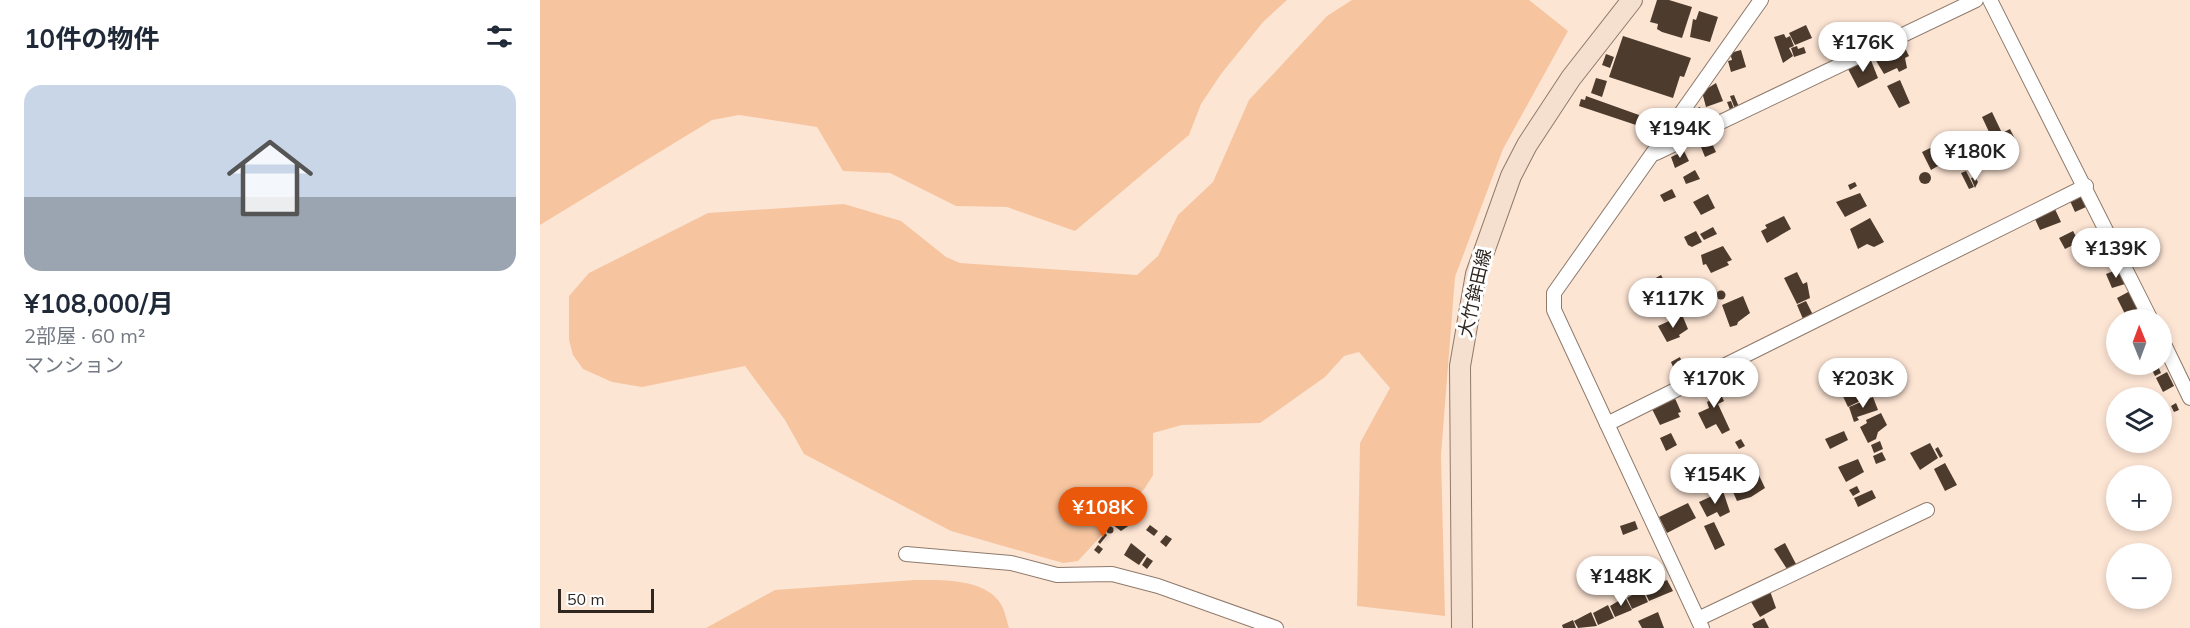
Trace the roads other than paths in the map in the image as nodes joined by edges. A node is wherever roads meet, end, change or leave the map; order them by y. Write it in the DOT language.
graph roads {
  1 [pos="1632,0"];
  2 [pos="1761,0"];
  3 [pos="1976,0"];
  4 [pos="1990,0"];
  5 [pos="1654,154"];
  6 [pos="2086,186"];
  7 [pos="2146,309"];
  8 [pos="2172,361"];
  9 [pos="2190,398"];
  10 [pos="1607,424"];
  11 [pos="1928,510"];
  12 [pos="906,554"];
  13 [pos="1700,623"];
  14 [pos="1276,628"];
  15 [pos="1462,628"];
  1 -- 15 [label="main road, 大竹鉾田線"];
  2 -- 5 [label="street"];
  3 -- 5 [label="street"];
  4 -- 6 [label="street"];
  5 -- 10 [label="street"];
  6 -- 7 [label="street"];
  6 -- 10 [label="street"];
  8 -- 9 [label="street"];
  10 -- 13 [label="street"];
  11 -- 13 [label="street"];
  12 -- 14 [label="street"];
}
